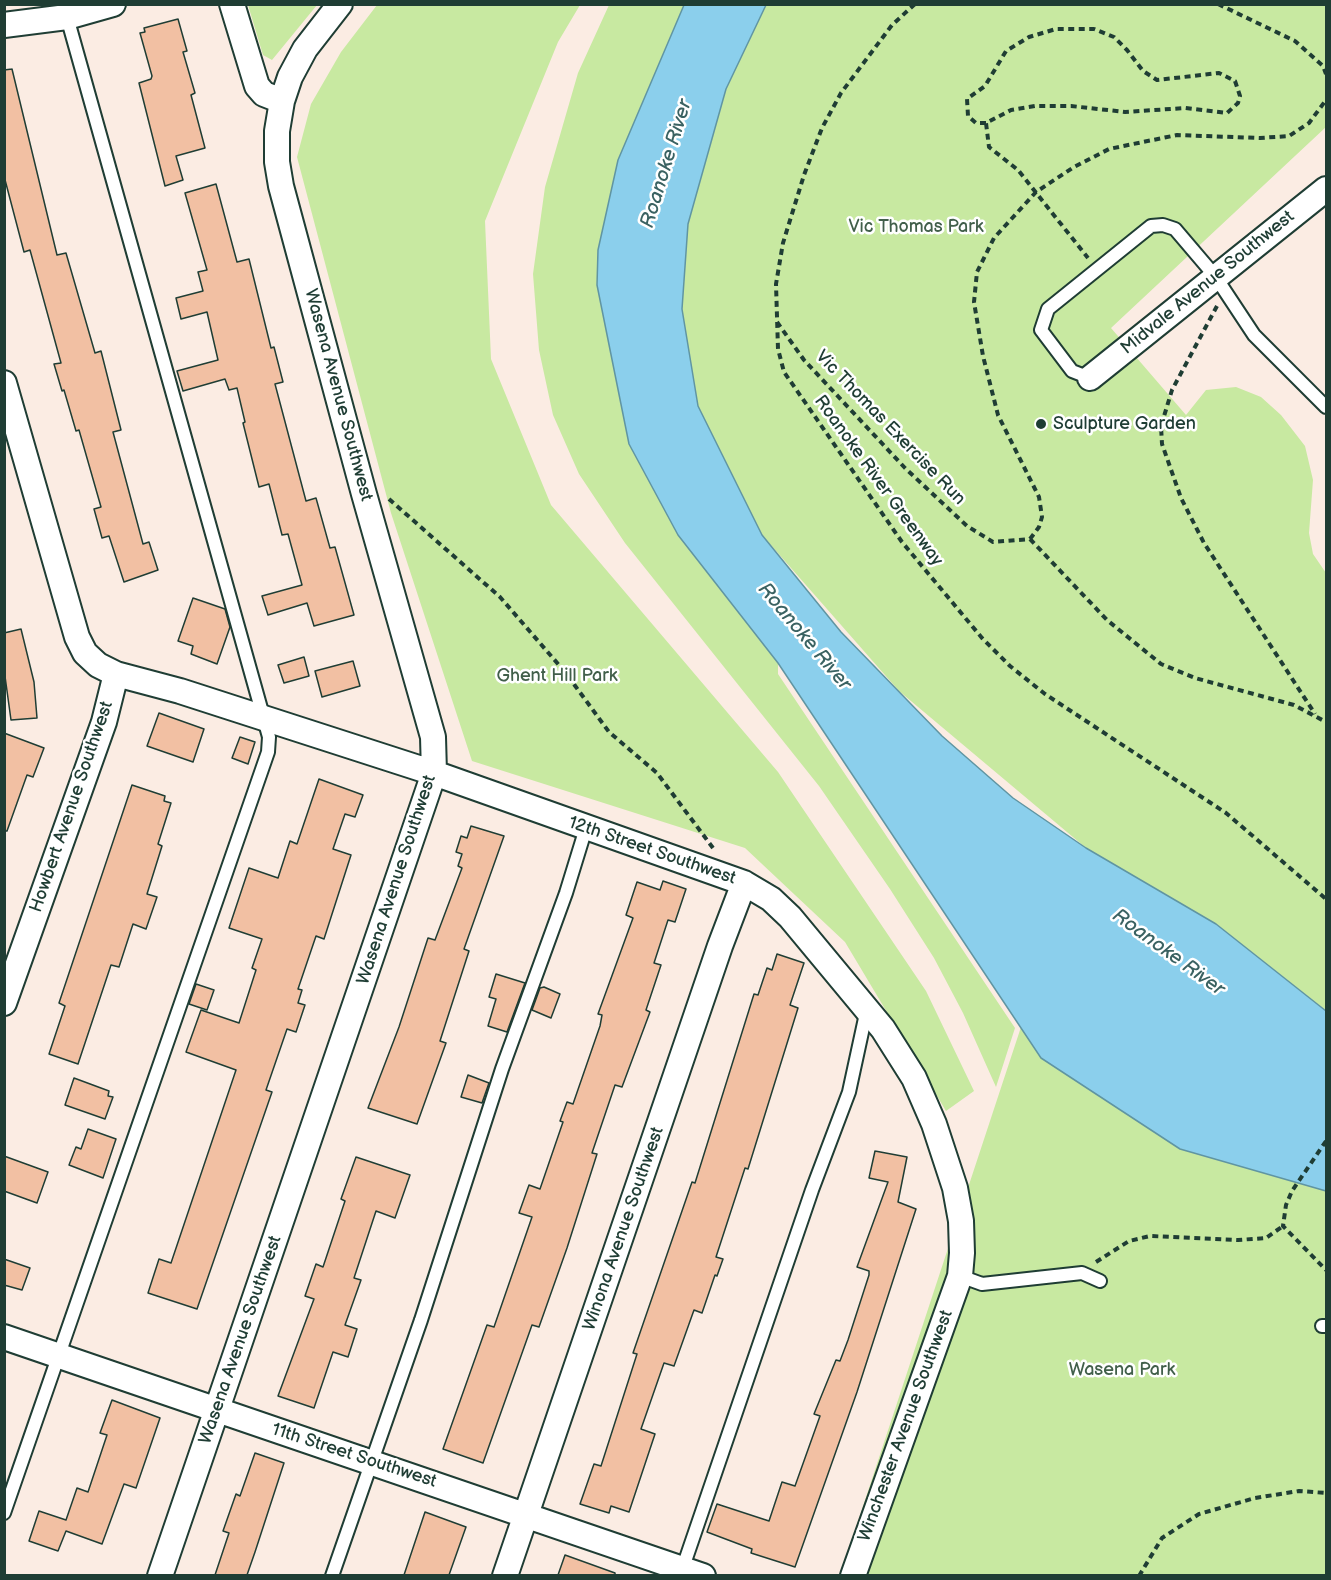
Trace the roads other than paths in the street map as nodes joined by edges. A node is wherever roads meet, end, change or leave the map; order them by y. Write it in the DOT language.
graph roads {
  1 [pos="113,4"];
  2 [pos="232,4"];
  3 [pos="340,4"];
  4 [pos="67,18"];
  5 [pos="4,25"];
  6 [pos="282,101"];
  7 [pos="1326,189"];
  8 [pos="1215,276"];
  9 [pos="1090,378"];
  10 [pos="4,383"];
  11 [pos="1326,407"];
  12 [pos="116,674"];
  13 [pos="265,719"];
  14 [pos="434,773"];
  15 [pos="585,828"];
  16 [pos="744,883"];
  17 [pos="4,1003"];
  18 [pos="867,1008"];
  19 [pos="960,1276"];
  20 [pos="1100,1281"];
  21 [pos="4,1337"];
  22 [pos="59,1355"];
  23 [pos="217,1410"];
  24 [pos="372,1461"];
  25 [pos="4,1514"];
  26 [pos="526,1515"];
  27 [pos="688,1573"];
  28 [pos="160,1575"];
  29 [pos="332,1575"];
  30 [pos="505,1575"];
  31 [pos="853,1575"];
  1 -- 4 [label="street"];
  2 -- 6 [label="street"];
  3 -- 6 [label="street, Wasena Avenue Southwest"];
  4 -- 5 [label="street"];
  4 -- 13 [label="lane"];
  6 -- 14 [label="street, Wasena Avenue Southwest"];
  7 -- 8 [label="street, Midvale Avenue Southwest"];
  8 -- 9 [label="street, Midvale Avenue Southwest"];
  8 -- 9 [label="lane"];
  8 -- 11 [label="lane"];
  10 -- 12 [label="street"];
  12 -- 13 [label="street, 12th Street Southwest"];
  12 -- 17 [label="street, Howbert Avenue Southwest"];
  13 -- 14 [label="street, 12th Street Southwest"];
  13 -- 22 [label="lane"];
  14 -- 15 [label="street, 12th Street Southwest"];
  14 -- 23 [label="street, Wasena Avenue Southwest"];
  15 -- 16 [label="street, 12th Street Southwest"];
  15 -- 24 [label="lane"];
  16 -- 18 [label="street, 12th Street Southwest"];
  16 -- 26 [label="street, Winona Avenue Southwest"];
  18 -- 19 [label="street, 12th Street Southwest"];
  18 -- 27 [label="lane"];
  19 -- 20 [label="lane"];
  19 -- 31 [label="street, Winchester Avenue Southwest"];
  21 -- 22 [label="street, 11th Street Southwest"];
  22 -- 23 [label="street, 11th Street Southwest"];
  22 -- 25 [label="lane"];
  23 -- 24 [label="street, 11th Street Southwest"];
  23 -- 28 [label="street, Wasena Avenue Southwest"];
  24 -- 26 [label="street, 11th Street Southwest"];
  24 -- 29 [label="lane"];
  26 -- 27 [label="street, 11th Street Southwest"];
  26 -- 30 [label="street, Winona Avenue Southwest"];
}
